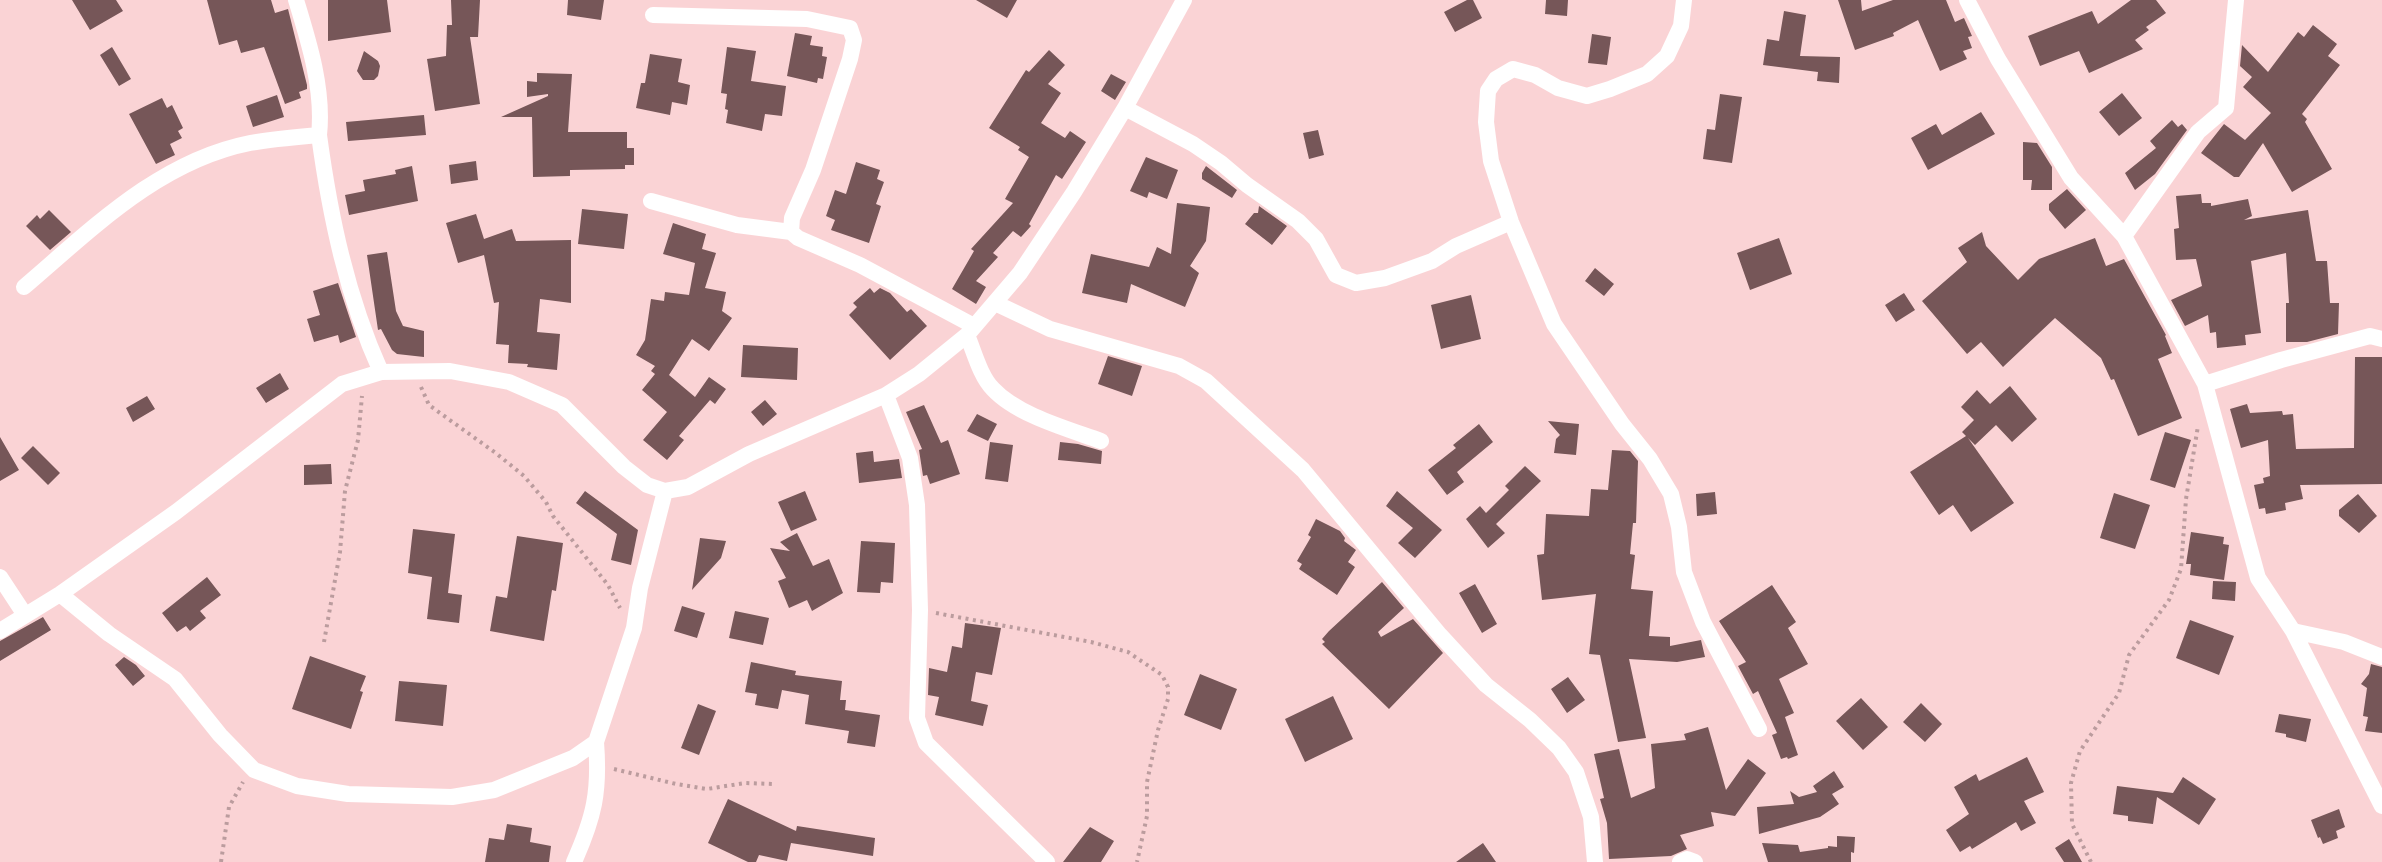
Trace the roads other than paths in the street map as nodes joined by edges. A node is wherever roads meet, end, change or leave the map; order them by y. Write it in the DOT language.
graph roads {
  1 [pos="296,0"];
  2 [pos="1184,0"];
  3 [pos="1684,0"];
  4 [pos="1967,0"];
  5 [pos="2236,0"];
  6 [pos="653,15"];
  7 [pos="1125,108"];
  8 [pos="319,135"];
  9 [pos="651,201"];
  10 [pos="1511,222"];
  11 [pos="791,232"];
  12 [pos="2124,236"];
  13 [pos="24,287"];
  14 [pos="995,303"];
  15 [pos="970,330"];
  16 [pos="2382,339"];
  17 [pos="381,372"];
  18 [pos="2205,384"];
  19 [pos="886,394"];
  20 [pos="1101,441"];
  21 [pos="665,490"];
  22 [pos="0,577"];
  23 [pos="60,594"];
  24 [pos="25,615"];
  25 [pos="0,630"];
  26 [pos="2293,631"];
  27 [pos="2382,657"];
  28 [pos="1759,729"];
  29 [pos="596,742"];
  30 [pos="2382,806"];
  31 [pos="574,862"];
  32 [pos="1047,862"];
  33 [pos="1595,862"];
  34 [pos="1680,862"];
  35 [pos="1695,862"];
  1 -- 8 [label="street"];
  2 -- 7 [label="street"];
  3 -- 10 [label="street"];
  4 -- 12 [label="street"];
  5 -- 12 [label="street"];
  6 -- 11 [label="street"];
  7 -- 10 [label="street"];
  7 -- 14 [label="street"];
  8 -- 13 [label="street"];
  8 -- 17 [label="street"];
  9 -- 11 [label="street"];
  10 -- 28 [label="street"];
  11 -- 15 [label="street"];
  12 -- 18 [label="street"];
  14 -- 15 [label="street"];
  14 -- 33 [label="street"];
  15 -- 19 [label="street"];
  15 -- 20 [label="street"];
  16 -- 18 [label="street"];
  17 -- 21 [label="street"];
  17 -- 23 [label="street"];
  18 -- 26 [label="street"];
  19 -- 21 [label="street"];
  19 -- 32 [label="street"];
  21 -- 29 [label="street"];
  22 -- 24 [label="street"];
  23 -- 24 [label="street"];
  23 -- 29 [label="street"];
  24 -- 25 [label="street"];
  26 -- 27 [label="street"];
  26 -- 30 [label="street"];
  29 -- 31 [label="street"];
  34 -- 35 [label="street"];
}
